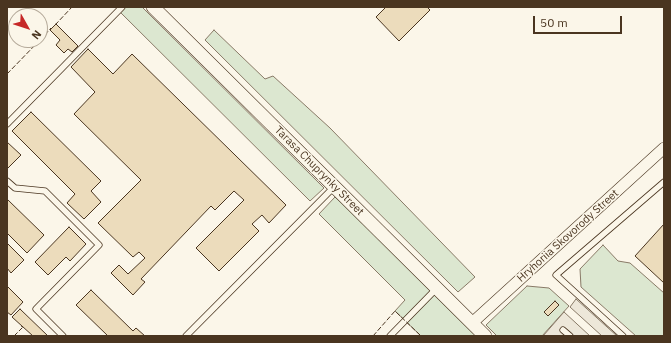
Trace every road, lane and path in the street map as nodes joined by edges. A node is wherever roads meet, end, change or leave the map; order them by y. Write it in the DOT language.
graph roads {
  1 [pos="122,7"];
  2 [pos="153,7"];
  3 [pos="7,124"];
  4 [pos="664,148"];
  5 [pos="7,181"];
  6 [pos="664,182"];
  7 [pos="334,187"];
  8 [pos="437,288"];
  9 [pos="472,323"];
  10 [pos="563,330"];
  11 [pos="63,336"];
  12 [pos="186,336"];
  13 [pos="390,336"];
  14 [pos="485,336"];
  15 [pos="570,336"];
  16 [pos="623,336"];
  1 -- 3 [label="lane"];
  2 -- 7 [label="street, Tarasa Chuprynky Street"];
  4 -- 9 [label="street, Hryhoriia Skovorody Street"];
  5 -- 11 [label="lane"];
  6 -- 16 [label="lane"];
  7 -- 8 [label="street, Tarasa Chuprynky Street"];
  7 -- 12 [label="lane"];
  8 -- 9 [label="street, Tarasa Chuprynky Street"];
  8 -- 13 [label="lane"];
  9 -- 14 [label="street, Tarasa Chuprynky Street"];
  10 -- 15 [label="lane"];
}
